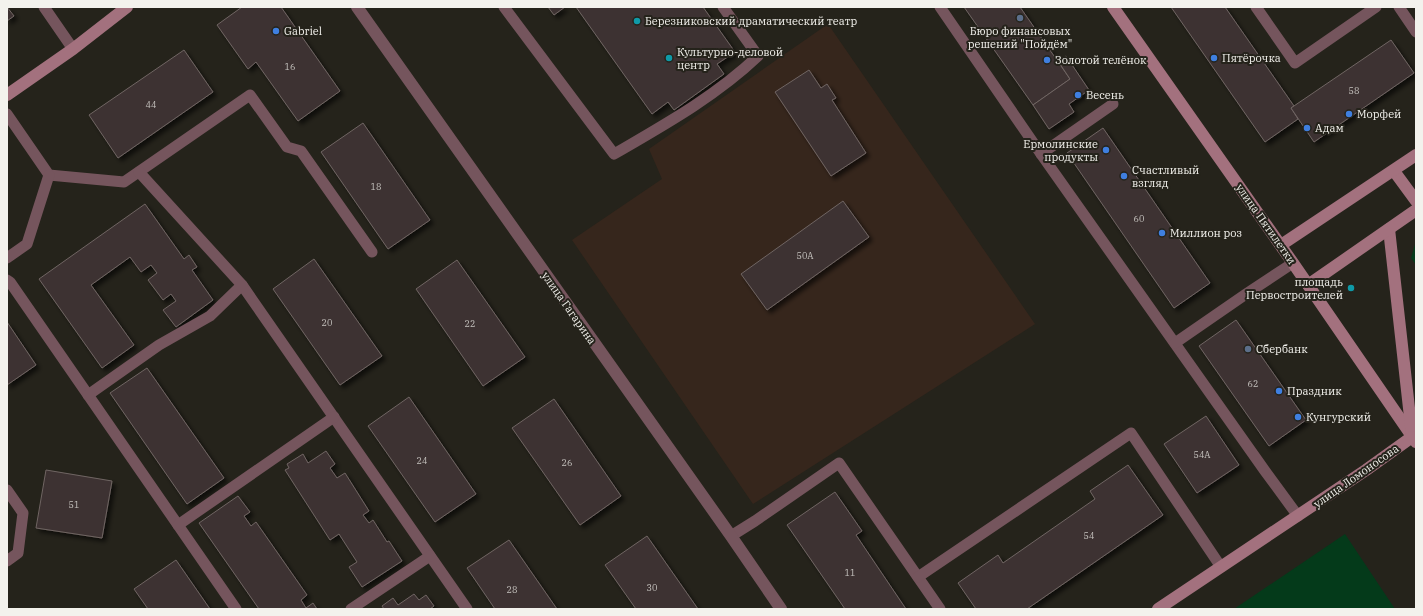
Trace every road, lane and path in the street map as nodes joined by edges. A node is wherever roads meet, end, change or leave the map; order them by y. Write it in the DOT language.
graph roads {
  1 [pos="44,7"];
  2 [pos="127,7"];
  3 [pos="357,7"];
  4 [pos="504,7"];
  5 [pos="723,7"];
  6 [pos="940,7"];
  7 [pos="1114,7"];
  8 [pos="1256,7"];
  9 [pos="1376,7"];
  10 [pos="1399,7"];
  11 [pos="1416,32"];
  12 [pos="73,49"];
  13 [pos="7,95"];
  14 [pos="1113,104"];
  15 [pos="7,114"];
  16 [pos="1041,154"];
  17 [pos="1416,155"];
  18 [pos="1394,170"];
  19 [pos="139,172"];
  20 [pos="49,175"];
  21 [pos="1416,201"];
  22 [pos="1416,210"];
  23 [pos="1389,229"];
  24 [pos="1281,245"];
  25 [pos="372,252"];
  26 [pos="7,258"];
  27 [pos="1293,263"];
  28 [pos="7,280"];
  29 [pos="242,285"];
  30 [pos="1308,285"];
  31 [pos="1176,343"];
  32 [pos="88,396"];
  33 [pos="334,417"];
  34 [pos="1414,439"];
  35 [pos="7,490"];
  36 [pos="1298,516"];
  37 [pos="178,525"];
  38 [pos="731,536"];
  39 [pos="430,556"];
  40 [pos="7,561"];
  41 [pos="1221,567"];
  42 [pos="918,576"];
  43 [pos="236,609"];
  44 [pos="352,609"];
  45 [pos="467,609"];
  46 [pos="780,609"];
  47 [pos="940,609"];
  48 [pos="1158,609"];
  1 -- 12 [label="lane"];
  2 -- 12 [label="main road"];
  3 -- 38 [label="street, улица Гагарина"];
  4 -- 5 [label="lane"];
  6 -- 16 [label="lane"];
  7 -- 24 [label="main road, улица Пятилетки"];
  8 -- 9 [label="lane"];
  10 -- 11 [label="lane"];
  12 -- 13 [label="main road"];
  14 -- 16 [label="lane"];
  15 -- 20 [label="lane"];
  16 -- 31 [label="lane"];
  17 -- 18 [label="main road"];
  18 -- 21 [label="main road"];
  18 -- 24 [label="main road"];
  19 -- 20 [label="lane"];
  19 -- 25 [label="lane"];
  19 -- 29 [label="lane"];
  20 -- 26 [label="lane"];
  22 -- 23 [label="main road"];
  23 -- 30 [label="main road"];
  23 -- 34 [label="main road"];
  24 -- 27 [label="main road, улица Пятилетки"];
  27 -- 30 [label="main road, улица Пятилетки"];
  27 -- 31 [label="lane"];
  28 -- 32 [label="lane"];
  29 -- 32 [label="lane"];
  29 -- 33 [label="lane"];
  30 -- 34 [label="main road, улица Пятилетки"];
  31 -- 36 [label="lane"];
  32 -- 37 [label="lane"];
  33 -- 37 [label="lane"];
  33 -- 39 [label="lane"];
  34 -- 36 [label="main road, улица Ломоносова"];
  35 -- 40 [label="lane"];
  36 -- 41 [label="main road, улица Ломоносова"];
  37 -- 43 [label="lane"];
  38 -- 42 [label="lane"];
  38 -- 46 [label="street, улица Гагарина"];
  39 -- 44 [label="lane"];
  39 -- 45 [label="lane"];
  41 -- 42 [label="lane"];
  41 -- 48 [label="main road, улица Ломоносова"];
  42 -- 47 [label="lane"];
}
